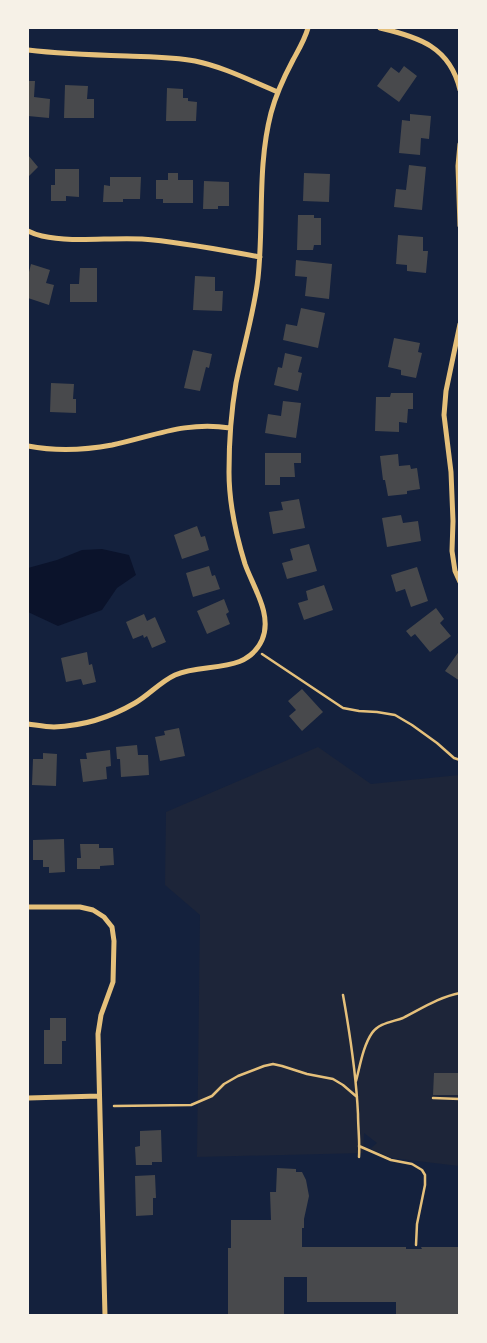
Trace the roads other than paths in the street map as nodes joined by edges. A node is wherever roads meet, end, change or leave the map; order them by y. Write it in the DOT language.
graph roads {
  1 [pos="308,28"];
  2 [pos="380,28"];
  3 [pos="28,50"];
  4 [pos="460,90"];
  5 [pos="278,92"];
  6 [pos="460,144"];
  7 [pos="460,226"];
  8 [pos="28,231"];
  9 [pos="260,257"];
  10 [pos="460,324"];
  11 [pos="230,428"];
  12 [pos="28,446"];
  13 [pos="460,582"];
  14 [pos="28,724"];
  15 [pos="28,907"];
  16 [pos="99,1096"];
  17 [pos="28,1098"];
  18 [pos="105,1316"];
  1 -- 5 [label="street"];
  2 -- 4 [label="street"];
  3 -- 5 [label="street"];
  5 -- 9 [label="street"];
  6 -- 7 [label="street"];
  8 -- 9 [label="street"];
  9 -- 11 [label="street"];
  10 -- 13 [label="street"];
  11 -- 12 [label="street"];
  11 -- 14 [label="street"];
  15 -- 16 [label="street"];
  16 -- 17 [label="street"];
  16 -- 18 [label="street"];
}
